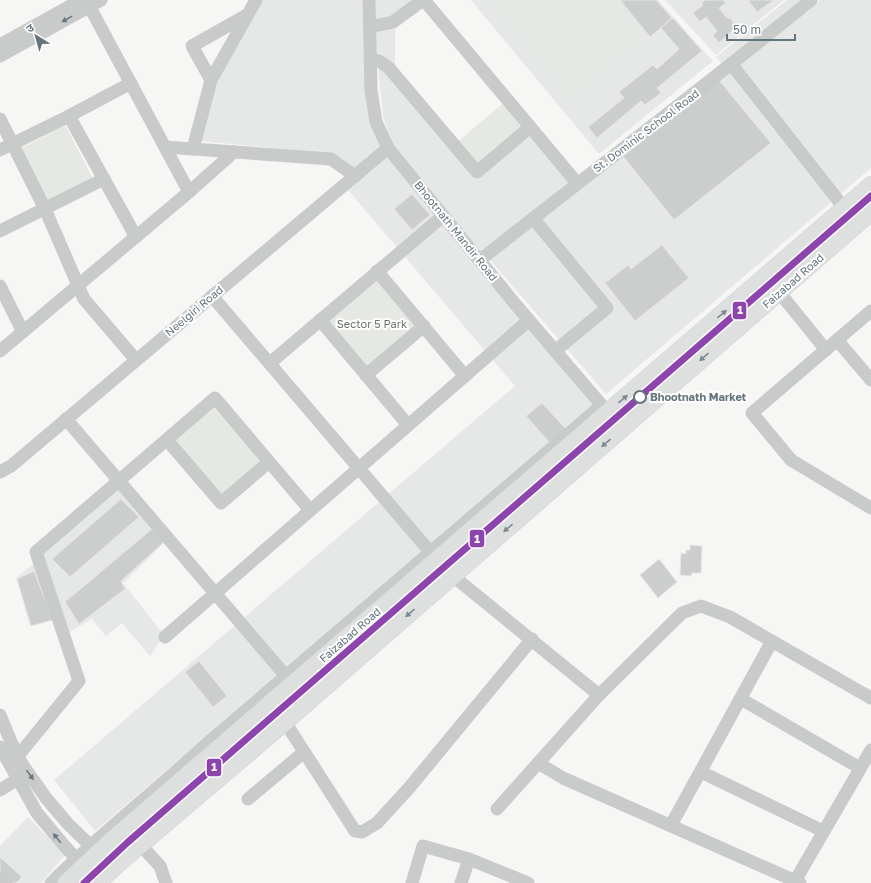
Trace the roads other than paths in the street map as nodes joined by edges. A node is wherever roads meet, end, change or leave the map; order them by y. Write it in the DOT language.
graph roads {
  1 [pos="256,0"];
  2 [pos="369,0"];
  3 [pos="424,0"];
  4 [pos="811,0"];
  5 [pos="90,2"];
  6 [pos="247,15"];
  7 [pos="370,27"];
  8 [pos="0,45"];
  9 [pos="0,56"];
  10 [pos="370,59"];
  11 [pos="732,65"];
  12 [pos="211,80"];
  13 [pos="131,83"];
  14 [pos="69,116"];
  15 [pos="0,119"];
  16 [pos="530,127"];
  17 [pos="13,143"];
  18 [pos="165,147"];
  19 [pos="388,148"];
  20 [pos="194,149"];
  21 [pos="0,150"];
  22 [pos="234,152"];
  23 [pos="355,176"];
  24 [pos="104,179"];
  25 [pos="577,183"];
  26 [pos="871,185"];
  27 [pos="189,192"];
  28 [pos="45,209"];
  29 [pos="844,209"];
  30 [pos="871,212"];
  31 [pos="443,216"];
  32 [pos="533,218"];
  33 [pos="829,223"];
  34 [pos="0,231"];
  35 [pos="136,237"];
  36 [pos="841,239"];
  37 [pos="480,260"];
  38 [pos="377,271"];
  39 [pos="0,286"];
  40 [pos="78,286"];
  41 [pos="779,292"];
  42 [pos="212,296"];
  43 [pos="871,311"];
  44 [pos="320,320"];
  45 [pos="529,320"];
  46 [pos="424,326"];
  47 [pos="23,332"];
  48 [pos="837,340"];
  49 [pos="826,350"];
  50 [pos="0,351"];
  51 [pos="555,351"];
  52 [pos="136,360"];
  53 [pos="270,363"];
  54 [pos="366,375"];
  55 [pos="465,376"];
  56 [pos="871,380"];
  57 [pos="604,409"];
  58 [pos="66,419"];
  59 [pos="408,425"];
  60 [pos="622,429"];
  61 [pos="167,440"];
  62 [pos="269,462"];
  63 [pos="359,468"];
  64 [pos="0,472"];
  65 [pos="119,481"];
  66 [pos="871,508"];
  67 [pos="310,510"];
  68 [pos="434,556"];
  69 [pos="453,576"];
  70 [pos="215,593"];
  71 [pos="165,637"];
  72 [pos="532,639"];
  73 [pos="772,641"];
  74 [pos="289,680"];
  75 [pos="599,695"];
  76 [pos="871,698"];
  77 [pos="741,699"];
  78 [pos="0,715"];
  79 [pos="285,722"];
  80 [pos="0,747"];
  81 [pos="871,750"];
  82 [pos="304,752"];
  83 [pos="18,756"];
  84 [pos="538,763"];
  85 [pos="860,768"];
  86 [pos="701,772"];
  87 [pos="18,779"];
  88 [pos="0,790"];
  89 [pos="248,799"];
  90 [pos="498,809"];
  91 [pos="671,825"];
  92 [pos="126,828"];
  93 [pos="823,831"];
  94 [pos="141,845"];
  95 [pos="94,848"];
  96 [pos="469,859"];
  97 [pos="79,863"];
  98 [pos="114,868"];
  99 [pos="0,878"];
  100 [pos="797,882"];
  101 [pos="6,883"];
  102 [pos="51,883"];
  103 [pos="66,883"];
  104 [pos="98,883"];
  105 [pos="166,883"];
  106 [pos="412,883"];
  107 [pos="461,883"];
  108 [pos="528,883"];
  1 -- 6 [label="street"];
  2 -- 7 [label="street, Bhootnath Mandir Road"];
  3 -- 7 [label="street"];
  3 -- 16 [label="street"];
  4 -- 11 [label="street, St. Dominic School Road"];
  5 -- 8 [label="street"];
  5 -- 9 [label="street, one-way"];
  5 -- 13 [label="street"];
  6 -- 12 [label="street"];
  6 -- 12 [label="street"];
  7 -- 10 [label="street, Bhootnath Mandir Road"];
  10 -- 16 [label="street"];
  10 -- 19 [label="street, Bhootnath Mandir Road"];
  11 -- 25 [label="street, St. Dominic School Road"];
  11 -- 29 [label="street"];
  12 -- 20 [label="street"];
  13 -- 14 [label="street"];
  13 -- 18 [label="street"];
  14 -- 17 [label="street"];
  14 -- 24 [label="street"];
  15 -- 17 [label="street"];
  16 -- 25 [label="street"];
  17 -- 21 [label="street"];
  17 -- 28 [label="street"];
  18 -- 20 [label="street"];
  18 -- 27 [label="street"];
  19 -- 23 [label="street, Neelgiri Road"];
  19 -- 31 [label="street, Bhootnath Mandir Road"];
  20 -- 22 [label="street"];
  22 -- 23 [label="street"];
  22 -- 27 [label="street"];
  23 -- 42 [label="street, Neelgiri Road"];
  24 -- 28 [label="street"];
  24 -- 35 [label="street"];
  25 -- 32 [label="street, St. Dominic School Road"];
  26 -- 29 [label="main road, Faizabad Road"];
  27 -- 35 [label="street"];
  28 -- 34 [label="street"];
  28 -- 40 [label="street"];
  29 -- 33 [label="main road, Faizabad Road"];
  30 -- 36 [label="main road, Faizabad Road"];
  31 -- 37 [label="street, Bhootnath Mandir Road"];
  31 -- 38 [label="street"];
  32 -- 37 [label="street, St. Dominic School Road"];
  32 -- 51 [label="street"];
  33 -- 36 [label="street"];
  57 -- 33 [label="main road, Faizabad Road, one-way"];
  35 -- 40 [label="street"];
  36 -- 41 [label="main road, Faizabad Road"];
  37 -- 45 [label="street, Bhootnath Mandir Road"];
  38 -- 44 [label="street"];
  38 -- 46 [label="street"];
  39 -- 47 [label="street"];
  40 -- 47 [label="street"];
  40 -- 52 [label="street"];
  41 -- 49 [label="street"];
  41 -- 60 [label="main road, Faizabad Road, one-way"];
  42 -- 52 [label="street, Neelgiri Road"];
  42 -- 53 [label="street"];
  43 -- 48 [label="street"];
  44 -- 53 [label="street"];
  44 -- 54 [label="street"];
  45 -- 51 [label="street, Bhootnath Mandir Road"];
  45 -- 55 [label="street"];
  46 -- 54 [label="street"];
  46 -- 55 [label="street"];
  47 -- 50 [label="street"];
  48 -- 49 [label="street"];
  48 -- 56 [label="street"];
  49 -- 66 [label="street"];
  51 -- 57 [label="street, Bhootnath Mandir Road"];
  52 -- 58 [label="street, Neelgiri Road"];
  53 -- 63 [label="street"];
  54 -- 59 [label="street"];
  55 -- 59 [label="street"];
  57 -- 60 [label="street, Bhootnath Mandir Road"];
  57 -- 68 [label="main road, Faizabad Road"];
  58 -- 64 [label="street, Neelgiri Road"];
  58 -- 65 [label="street"];
  59 -- 63 [label="street"];
  60 -- 69 [label="main road, Faizabad Road, one-way"];
  61 -- 62 [label="street"];
  61 -- 62 [label="street"];
  61 -- 65 [label="street"];
  62 -- 67 [label="street"];
  63 -- 67 [label="street"];
  63 -- 68 [label="street"];
  65 -- 70 [label="street"];
  65 -- 83 [label="street"];
  67 -- 70 [label="street"];
  68 -- 69 [label="street"];
  68 -- 74 [label="main road, Faizabad Road"];
  69 -- 72 [label="street"];
  69 -- 79 [label="main road, Faizabad Road, one-way"];
  70 -- 71 [label="street"];
  70 -- 74 [label="street"];
  72 -- 75 [label="street"];
  72 -- 82 [label="street"];
  73 -- 75 [label="street"];
  73 -- 76 [label="street"];
  73 -- 77 [label="street"];
  74 -- 92 [label="main road, Faizabad Road"];
  74 -- 95 [label="street"];
  75 -- 84 [label="street"];
  77 -- 85 [label="street"];
  77 -- 86 [label="street"];
  78 -- 83 [label="street"];
  79 -- 82 [label="street"];
  79 -- 94 [label="main road, Faizabad Road"];
  80 -- 87 [label="street"];
  81 -- 85 [label="street"];
  82 -- 89 [label="street"];
  83 -- 95 [label="street, one-way"];
  84 -- 90 [label="street"];
  84 -- 91 [label="street"];
  85 -- 93 [label="street"];
  86 -- 91 [label="street"];
  86 -- 93 [label="street"];
  87 -- 88 [label="street"];
  97 -- 87 [label="street, one-way"];
  91 -- 100 [label="street"];
  92 -- 94 [label="street"];
  92 -- 95 [label="main road, Faizabad Road"];
  93 -- 100 [label="street"];
  94 -- 98 [label="main road, Faizabad Road"];
  94 -- 105 [label="street"];
  95 -- 97 [label="main road, Faizabad Road"];
  95 -- 98 [label="street"];
  96 -- 106 [label="street"];
  96 -- 107 [label="street"];
  96 -- 108 [label="street"];
  97 -- 102 [label="street"];
  97 -- 103 [label="main road, Faizabad Road"];
  97 -- 104 [label="street"];
  98 -- 104 [label="main road, Faizabad Road"];
  99 -- 101 [label="street"];
}
